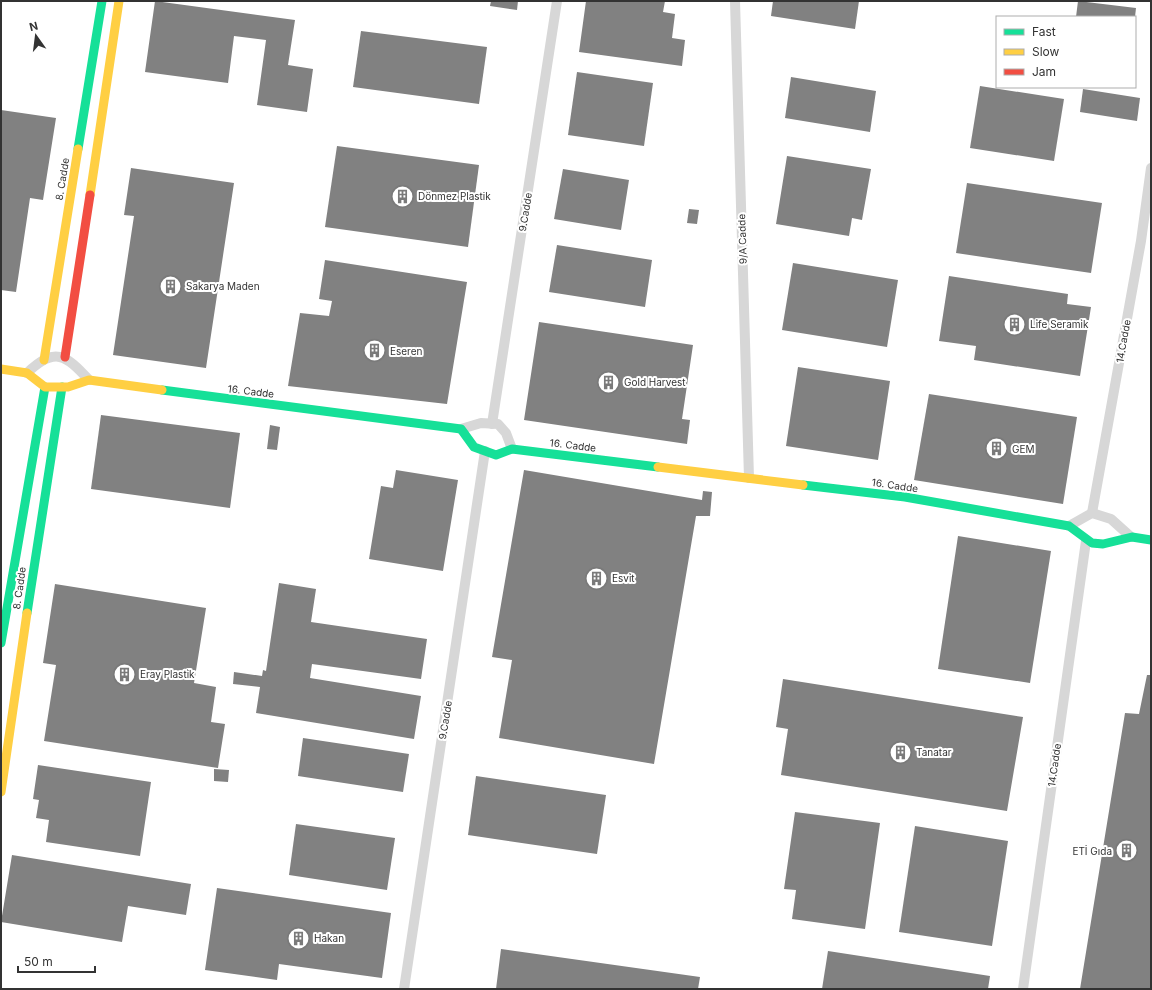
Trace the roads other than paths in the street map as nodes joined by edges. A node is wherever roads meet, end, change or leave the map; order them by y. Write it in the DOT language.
graph roads {
  1 [pos="102,1"];
  2 [pos="119,1"];
  3 [pos="557,1"];
  4 [pos="735,1"];
  5 [pos="1151,168"];
  6 [pos="65,357"];
  7 [pos="44,360"];
  8 [pos="1,369"];
  9 [pos="27,373"];
  10 [pos="89,380"];
  11 [pos="45,387"];
  12 [pos="62,387"];
  13 [pos="492,424"];
  14 [pos="461,429"];
  15 [pos="512,449"];
  16 [pos="485,451"];
  17 [pos="749,478"];
  18 [pos="1092,513"];
  19 [pos="1069,526"];
  20 [pos="1131,537"];
  21 [pos="1151,540"];
  22 [pos="1086,541"];
  23 [pos="1,643"];
  24 [pos="1,792"];
  25 [pos="404,989"];
  26 [pos="1023,989"];
  1 -- 7 [label="street, 8. Cadde"];
  2 -- 6 [label="street"];
  3 -- 13 [label="street, 9.Cadde"];
  4 -- 17 [label="street, 9/A Cadde"];
  5 -- 18 [label="street, 14.Cadde"];
  6 -- 7 [label="street"];
  6 -- 10 [label="street"];
  7 -- 9 [label="street"];
  8 -- 9 [label="street"];
  9 -- 11 [label="street"];
  10 -- 12 [label="street, 16. Cadde"];
  10 -- 14 [label="street, 16. Cadde"];
  11 -- 12 [label="street, 16. Cadde"];
  11 -- 23 [label="street, 8. Cadde"];
  12 -- 24 [label="street, 8. Cadde"];
  13 -- 14 [label="street"];
  13 -- 15 [label="street"];
  14 -- 16 [label="street"];
  15 -- 16 [label="street, 16. Cadde"];
  15 -- 17 [label="street, 16. Cadde"];
  16 -- 25 [label="street, 9.Cadde"];
  17 -- 19 [label="street, 16. Cadde"];
  18 -- 19 [label="street"];
  18 -- 20 [label="street"];
  19 -- 22 [label="street"];
  20 -- 21 [label="street"];
  20 -- 22 [label="street"];
  22 -- 26 [label="street, 14.Cadde"];
}
